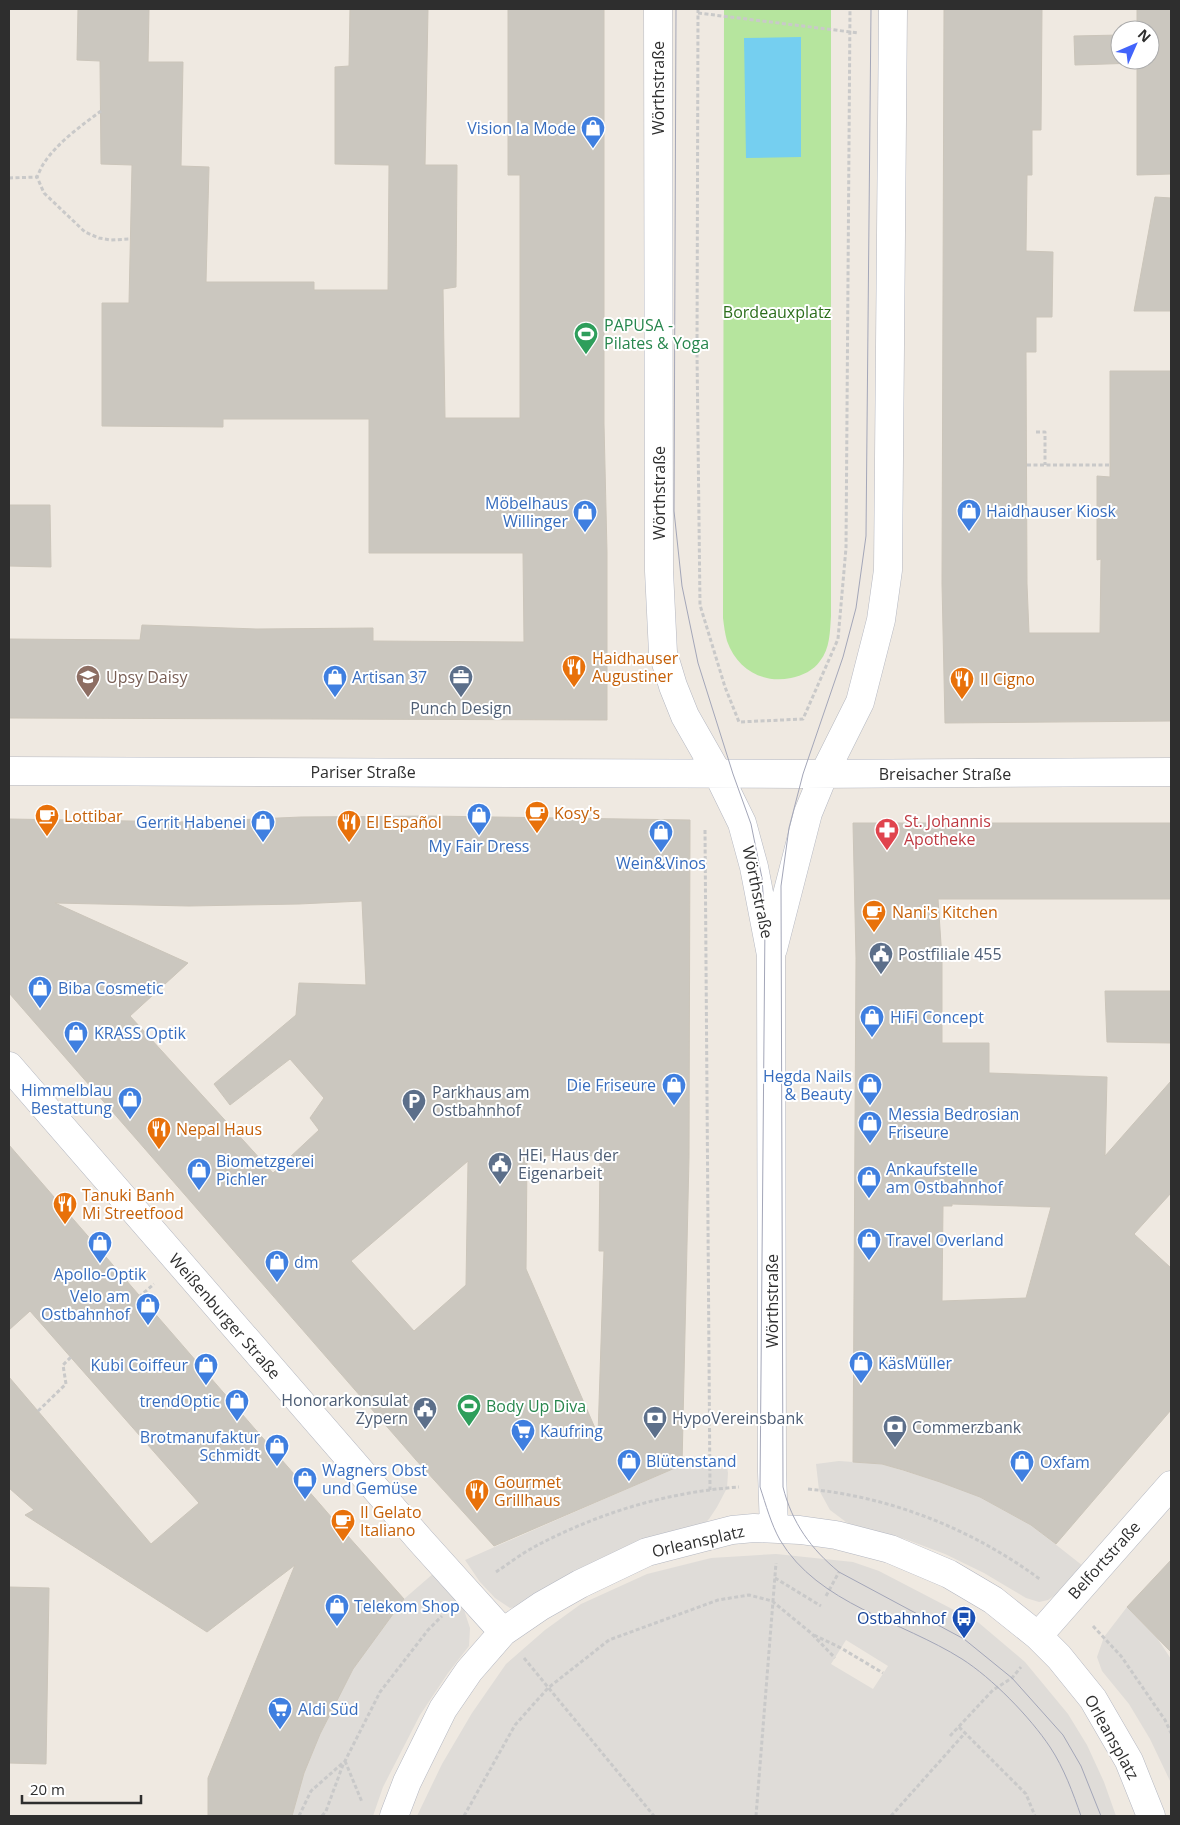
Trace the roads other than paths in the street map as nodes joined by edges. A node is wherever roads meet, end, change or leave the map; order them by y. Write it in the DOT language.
graph roads {
  1 [pos="658,9"];
  2 [pos="893,9"];
  3 [pos="9,771"];
  4 [pos="1171,772"];
  5 [pos="718,774"];
  6 [pos="824,774"];
  7 [pos="771,955"];
  8 [pos="9,1066"];
  9 [pos="1171,1485"];
  10 [pos="775,1541"];
  11 [pos="503,1632"];
  12 [pos="1038,1636"];
  13 [pos="394,1816"];
  14 [pos="1151,1816"];
  1 -- 5 [label="street, Wörthstraße"];
  2 -- 6 [label="street, Wörthstraße"];
  3 -- 5 [label="street, Pariser Straße"];
  4 -- 6 [label="street, Breisacher Straße"];
  5 -- 6 [label="street, Breisacher Straße"];
  5 -- 7 [label="street, Wörthstraße"];
  6 -- 7 [label="street, Wörthstraße"];
  7 -- 10 [label="street, Wörthstraße"];
  8 -- 11 [label="street, Weißenburger Straße"];
  9 -- 12 [label="street, Belfortstraße"];
  10 -- 11 [label="street, Orleansplatz"];
  10 -- 12 [label="street, Orleansplatz"];
  11 -- 13 [label="street, Orleansplatz"];
  12 -- 14 [label="street, Orleansplatz"];
}
